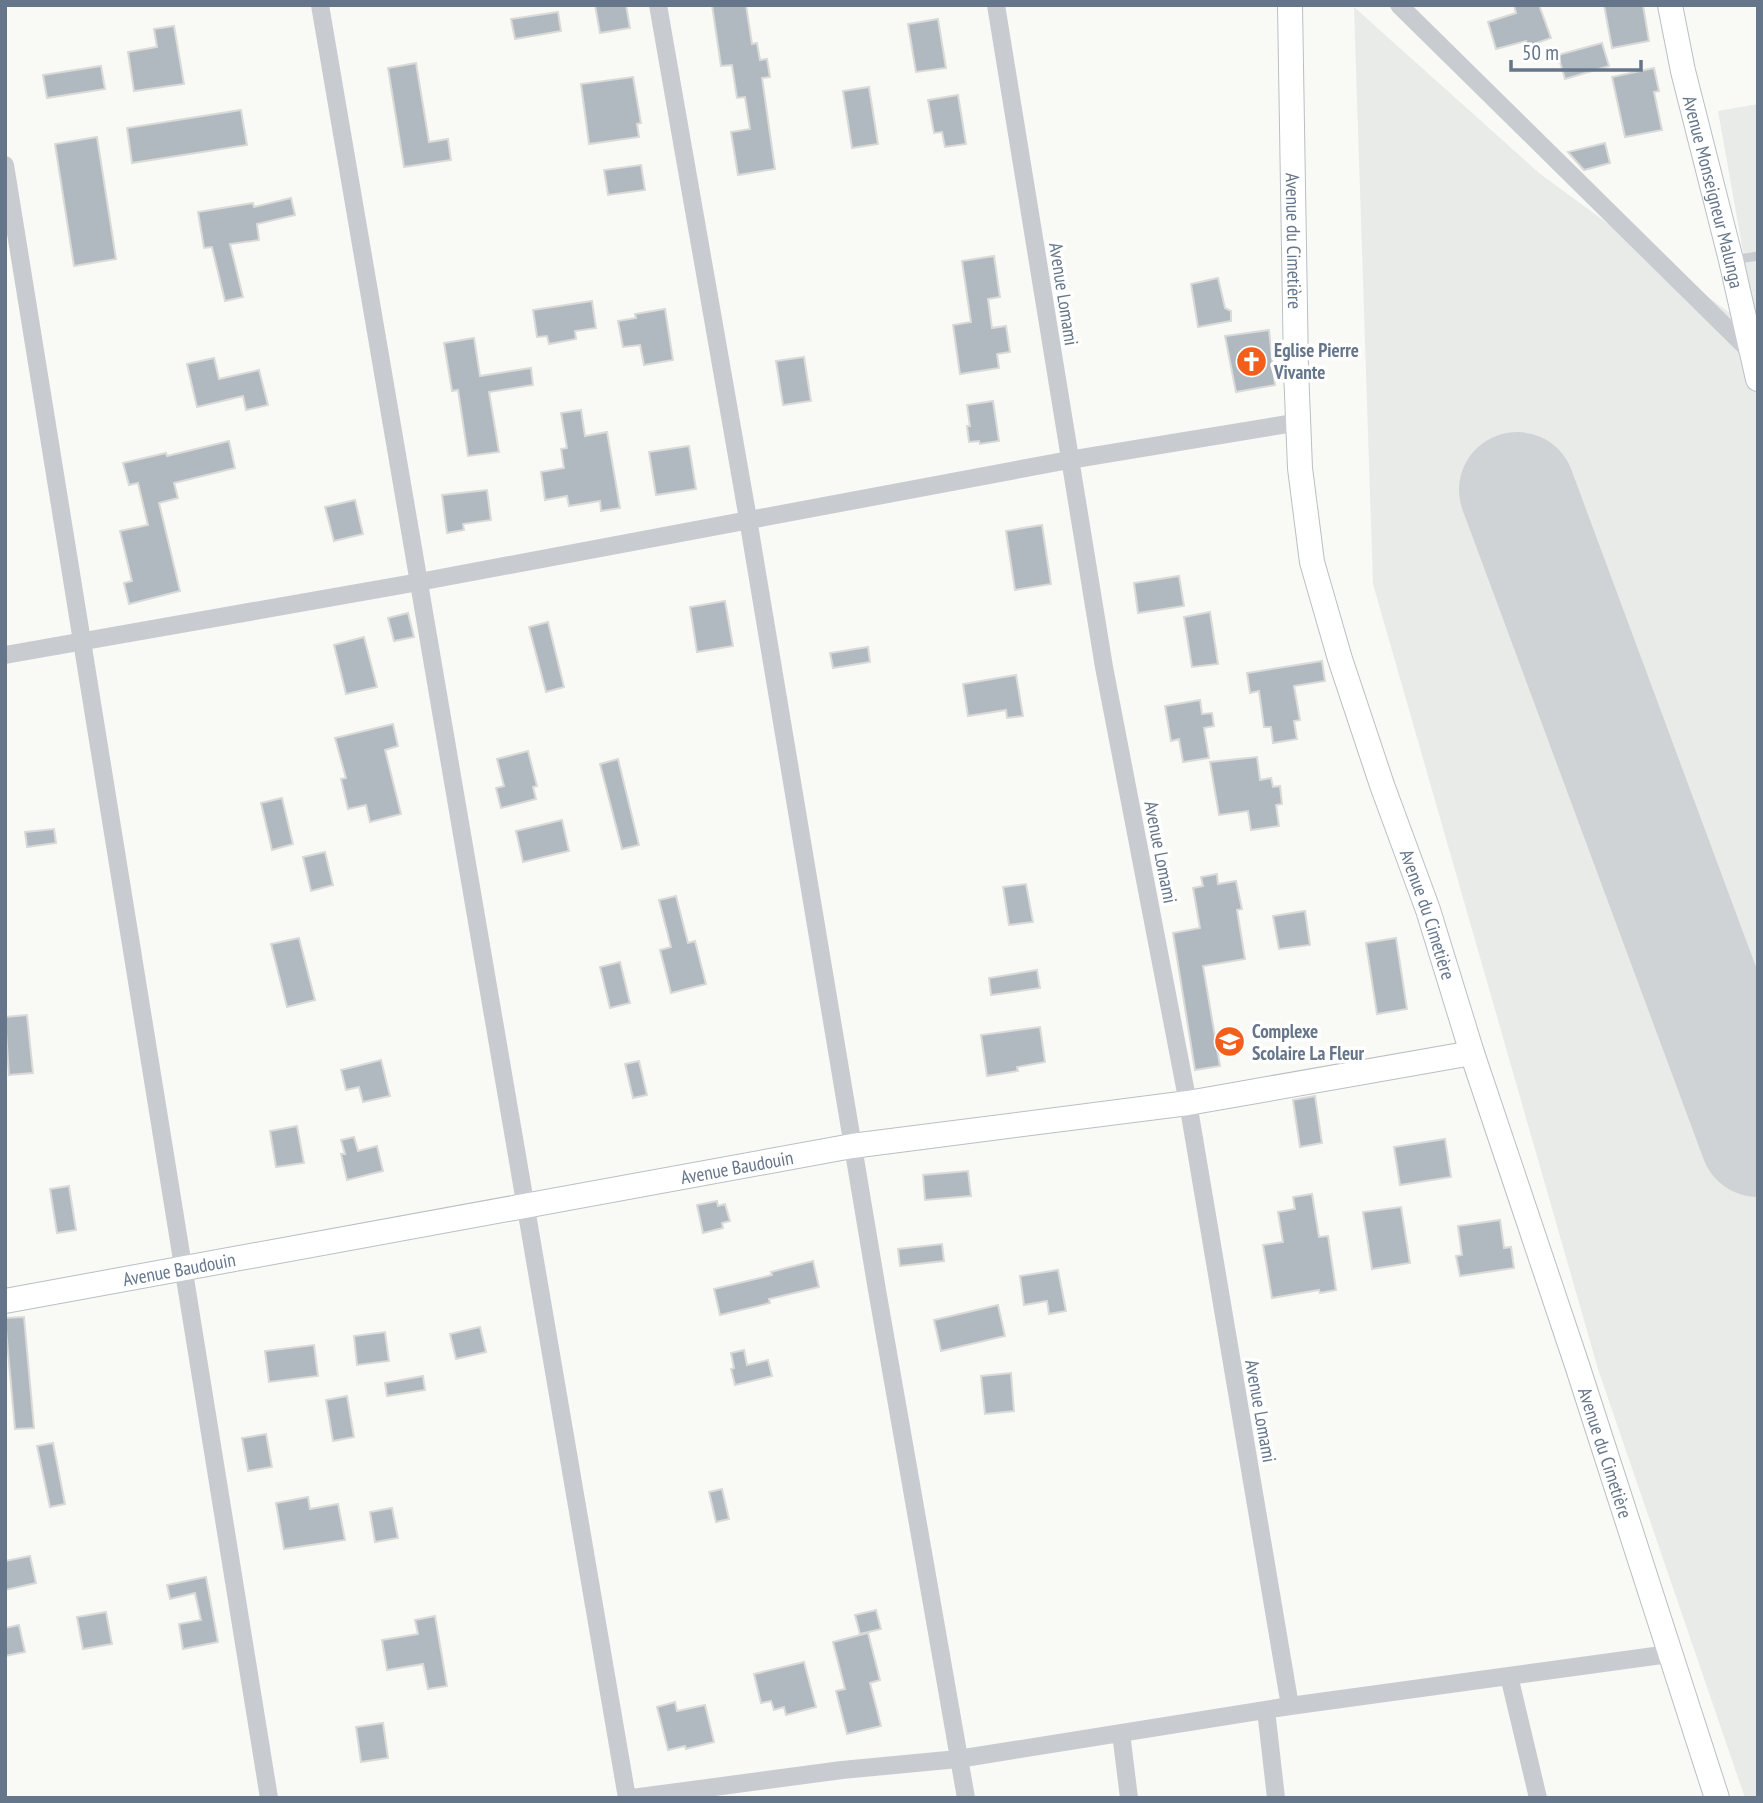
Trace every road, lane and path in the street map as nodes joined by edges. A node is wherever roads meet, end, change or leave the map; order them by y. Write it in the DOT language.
graph roads {
  1 [pos="320,5"];
  2 [pos="658,5"];
  3 [pos="996,5"];
  4 [pos="1290,5"];
  5 [pos="1399,5"];
  6 [pos="1670,5"];
  7 [pos="5,165"];
  8 [pos="1758,256"];
  9 [pos="1731,260"];
  10 [pos="1751,352"];
  11 [pos="1758,379"];
  12 [pos="1300,422"];
  13 [pos="1069,460"];
  14 [pos="748,519"];
  15 [pos="419,582"];
  16 [pos="83,640"];
  17 [pos="5,655"];
  18 [pos="1472,1053"];
  19 [pos="1188,1103"];
  20 [pos="852,1146"];
  21 [pos="526,1206"];
  22 [pos="184,1268"];
  23 [pos="5,1301"];
  24 [pos="1669,1654"];
  25 [pos="1509,1676"];
  26 [pos="1290,1706"];
  27 [pos="1266,1710"];
  28 [pos="1121,1733"];
  29 [pos="958,1759"];
  30 [pos="268,1798"];
  31 [pos="629,1798"];
  32 [pos="966,1798"];
  33 [pos="1129,1798"];
  34 [pos="1276,1798"];
  35 [pos="1538,1798"];
  36 [pos="1717,1798"];
  1 -- 15 [label="street"];
  2 -- 14 [label="street"];
  3 -- 13 [label="street, Avenue Lomami"];
  4 -- 12 [label="street, Avenue du Cimetière"];
  5 -- 10 [label="street"];
  6 -- 9 [label="street, Avenue Monseigneur Malunga"];
  7 -- 16 [label="street"];
  8 -- 9 [label="lane"];
  9 -- 10 [label="street, Avenue Monseigneur Malunga"];
  10 -- 11 [label="street, Avenue Monseigneur Malunga"];
  12 -- 13 [label="street"];
  12 -- 18 [label="street, Avenue du Cimetière"];
  13 -- 14 [label="street"];
  13 -- 19 [label="street, Avenue Lomami"];
  14 -- 15 [label="street"];
  14 -- 20 [label="street"];
  15 -- 16 [label="street"];
  15 -- 21 [label="street"];
  16 -- 17 [label="street"];
  16 -- 22 [label="street"];
  18 -- 19 [label="street, Avenue Baudouin"];
  18 -- 24 [label="street, Avenue du Cimetière"];
  19 -- 20 [label="street, Avenue Baudouin"];
  19 -- 26 [label="street, Avenue Lomami"];
  20 -- 21 [label="street, Avenue Baudouin"];
  20 -- 29 [label="street"];
  21 -- 22 [label="street, Avenue Baudouin"];
  21 -- 31 [label="street"];
  22 -- 23 [label="street, Avenue Baudouin"];
  22 -- 30 [label="street"];
  24 -- 25 [label="street"];
  24 -- 36 [label="street, Avenue du Cimetière"];
  25 -- 26 [label="street"];
  25 -- 35 [label="street"];
  26 -- 27 [label="street"];
  27 -- 28 [label="street"];
  27 -- 34 [label="street"];
  28 -- 29 [label="street"];
  28 -- 33 [label="street"];
  29 -- 31 [label="street"];
  29 -- 32 [label="street"];
}
